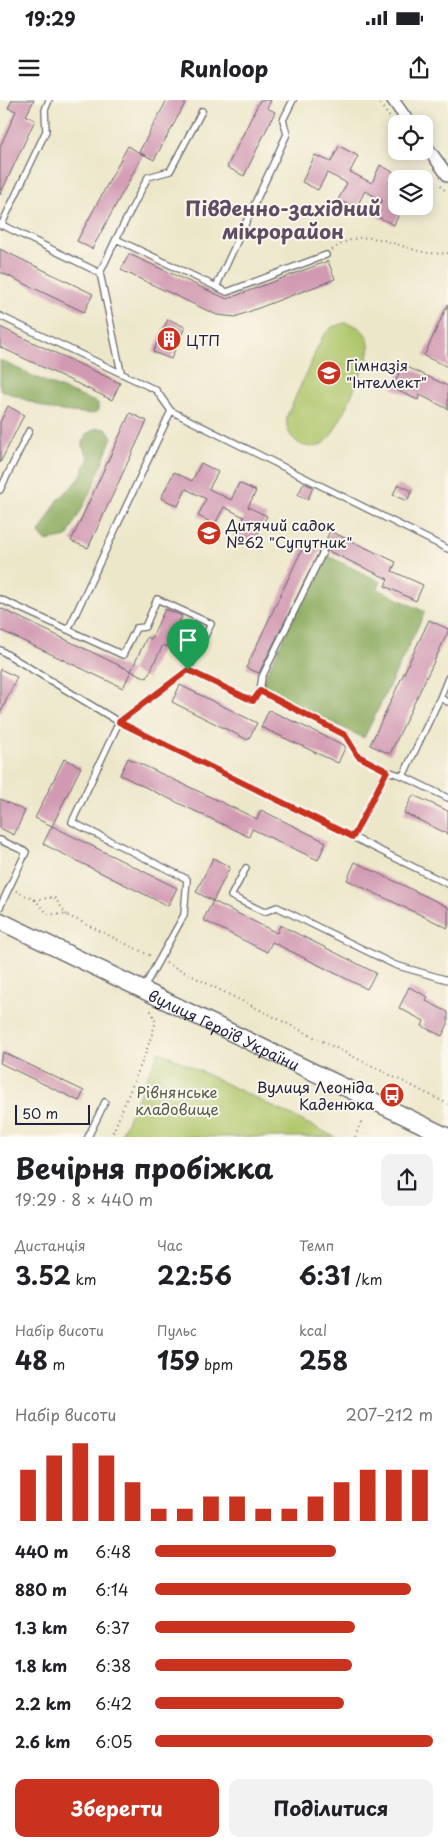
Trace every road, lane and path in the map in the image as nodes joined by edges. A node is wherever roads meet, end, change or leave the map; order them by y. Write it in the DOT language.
graph roads {
  1 [pos="49,100"];
  2 [pos="293,100"];
  3 [pos="377,100"];
  4 [pos="392,100"];
  5 [pos="202,110"];
  6 [pos="388,115"];
  7 [pos="403,115"];
  8 [pos="433,155"];
  9 [pos="448,176"];
  10 [pos="0,225"];
  11 [pos="116,239"];
  12 [pos="448,253"];
  13 [pos="326,255"];
  14 [pos="100,273"];
  15 [pos="216,287"];
  16 [pos="0,316"];
  17 [pos="121,372"];
  18 [pos="171,410"];
  19 [pos="29,431"];
  20 [pos="0,490"];
  21 [pos="448,549"];
  22 [pos="322,552"];
  23 [pos="0,599"];
  24 [pos="68,630"];
  25 [pos="0,650"];
  26 [pos="188,670"];
  27 [pos="448,678"];
  28 [pos="260,691"];
  29 [pos="440,698"];
  30 [pos="448,702"];
  31 [pos="119,722"];
  32 [pos="387,771"];
  33 [pos="403,776"];
  34 [pos="448,798"];
  35 [pos="353,837"];
  36 [pos="0,840"];
  37 [pos="246,868"];
  38 [pos="448,884"];
  39 [pos="9,888"];
  40 [pos="35,900"];
  41 [pos="0,907"];
  42 [pos="67,915"];
  43 [pos="0,921"];
  44 [pos="158,959"];
  45 [pos="448,980"];
  46 [pos="143,990"];
  47 [pos="105,1102"];
  48 [pos="448,1104"];
  49 [pos="361,1122"];
  50 [pos="88,1137"];
  51 [pos="111,1137"];
  52 [pos="355,1137"];
  53 [pos="448,1137"];
  1 -- 10 [label="lane"];
  2 -- 15 [label="lane"];
  3 -- 6 [label="path"];
  4 -- 7 [label="street"];
  5 -- 11 [label="lane"];
  8 -- 9 [label="street"];
  10 -- 14 [label="lane"];
  11 -- 14 [label="lane"];
  11 -- 15 [label="lane"];
  12 -- 13 [label="path"];
  13 -- 15 [label="lane"];
  14 -- 17 [label="lane"];
  16 -- 17 [label="lane"];
  17 -- 18 [label="lane"];
  18 -- 21 [label="lane"];
  18 -- 24 [label="lane"];
  19 -- 20 [label="lane"];
  22 -- 28 [label="lane"];
  23 -- 24 [label="lane"];
  24 -- 26 [label="lane"];
  25 -- 31 [label="lane"];
  26 -- 28 [label="lane"];
  26 -- 31 [label="lane"];
  27 -- 29 [label="lane"];
  28 -- 32 [label="lane"];
  29 -- 30 [label="lane"];
  29 -- 33 [label="lane"];
  31 -- 35 [label="lane"];
  31 -- 44 [label="lane"];
  32 -- 33 [label="lane"];
  32 -- 35 [label="lane"];
  33 -- 34 [label="lane"];
  35 -- 38 [label="lane"];
  36 -- 39 [label="lane"];
  37 -- 45 [label="lane"];
  39 -- 40 [label="path"];
  39 -- 41 [label="lane"];
  40 -- 42 [label="path"];
  40 -- 42 [label="path"];
  42 -- 44 [label="path"];
  43 -- 46 [label="main road, вулиця Героїв України"];
  44 -- 46 [label="lane"];
  44 -- 48 [label="path"];
  46 -- 51 [label="path"];
  46 -- 53 [label="main road, вулиця Героїв України"];
  47 -- 50 [label="lane"];
  49 -- 52 [label="path"];
}
